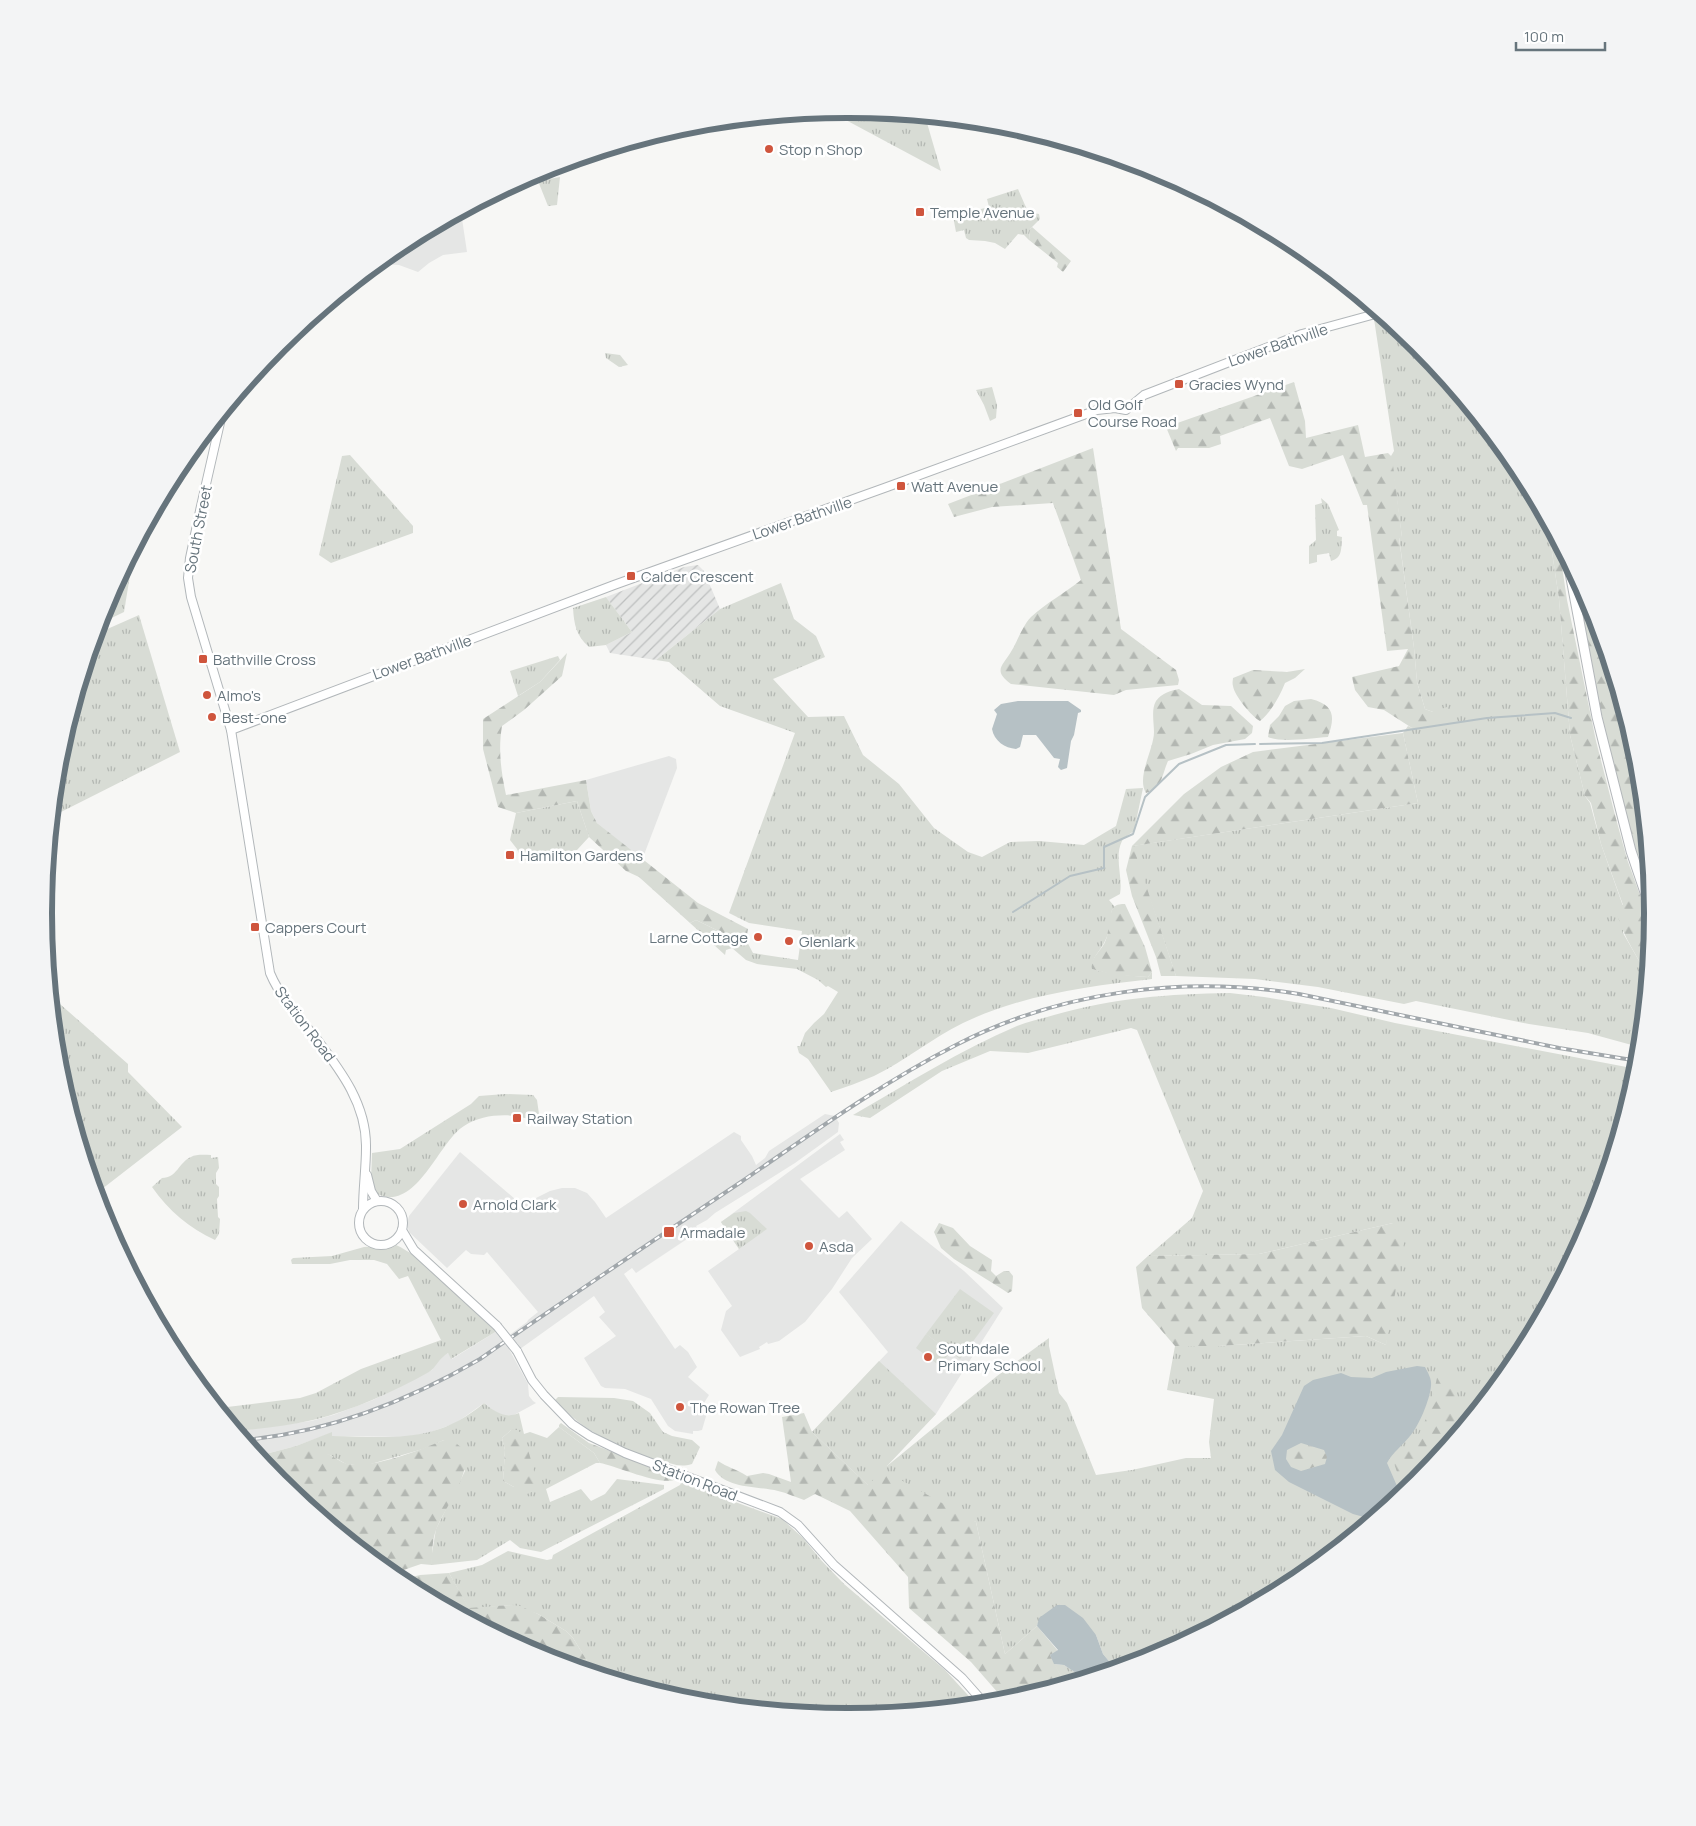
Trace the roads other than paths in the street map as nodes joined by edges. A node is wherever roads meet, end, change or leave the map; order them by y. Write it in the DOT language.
graph roads {
  1 [pos="1373,315"];
  2 [pos="219,426"];
  3 [pos="1573,586"];
  4 [pos="231,730"];
  5 [pos="1643,886"];
  6 [pos="365,1165"];
  7 [pos="377,1201"];
  8 [pos="363,1209"];
  9 [pos="402,1230"];
  10 [pos="394,1241"];
  11 [pos="414,1250"];
  12 [pos="979,1697"];
  1 -- 4 [label="main road, Lower Bathville"];
  2 -- 4 [label="main road, South Street"];
  3 -- 5 [label="main road"];
  4 -- 6 [label="main road, Station Road"];
  6 -- 7 [label="main road, Station Road"];
  6 -- 8 [label="main road, Station Road"];
  7 -- 8 [label="main road"];
  7 -- 9 [label="main road"];
  8 -- 10 [label="main road"];
  9 -- 10 [label="main road"];
  9 -- 11 [label="main road, Station Road"];
  10 -- 11 [label="main road, Station Road"];
  11 -- 12 [label="main road, Station Road, bridge"];
}
